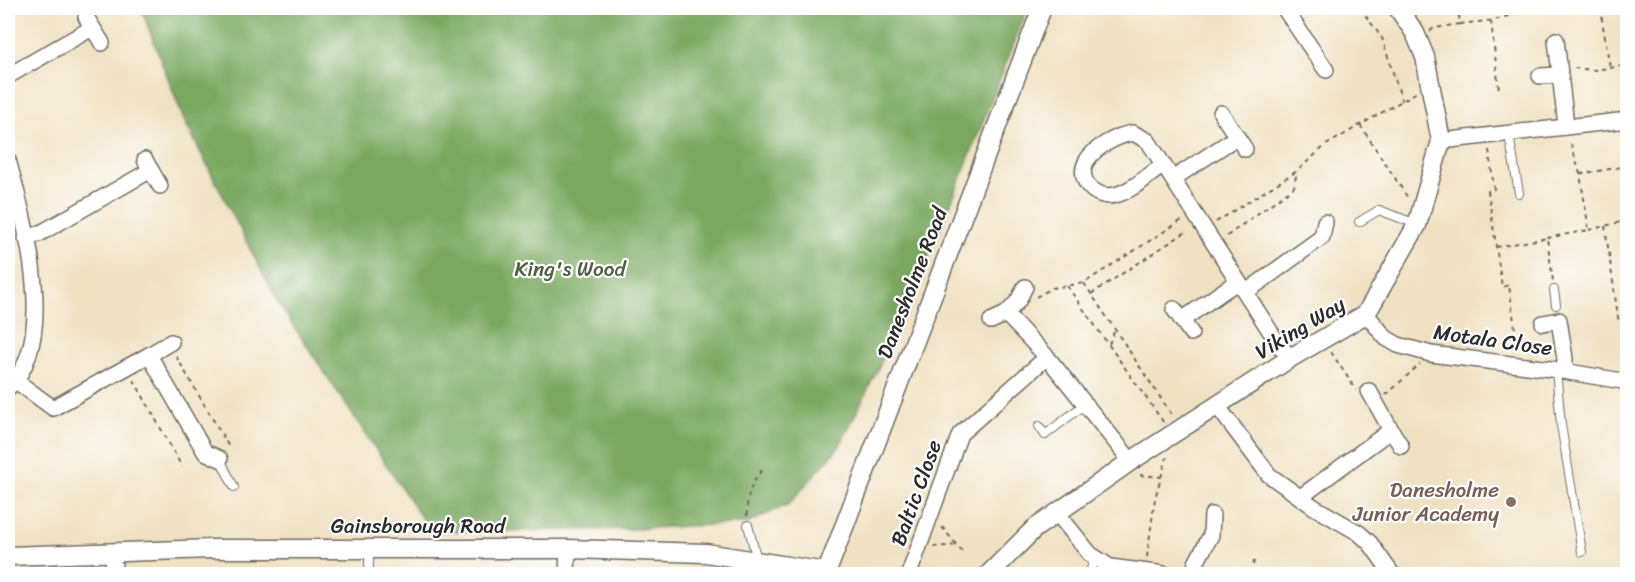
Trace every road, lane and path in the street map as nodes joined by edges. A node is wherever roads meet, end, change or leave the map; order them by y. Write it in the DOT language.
graph roads {
  1 [pos="1042,8"];
  2 [pos="1284,8"];
  3 [pos="1360,8"];
  4 [pos="1398,8"];
  5 [pos="1458,8"];
  6 [pos="1513,8"];
  7 [pos="1525,8"];
  8 [pos="1600,8"];
  9 [pos="1514,14"];
  10 [pos="1491,21"];
  11 [pos="1460,24"];
  12 [pos="1556,40"];
  13 [pos="1418,41"];
  14 [pos="102,43"];
  15 [pos="1610,68"];
  16 [pos="1326,70"];
  17 [pos="1559,72"];
  18 [pos="8,76"];
  19 [pos="1540,76"];
  20 [pos="1624,79"];
  21 [pos="1432,83"];
  22 [pos="1499,90"];
  23 [pos="1402,100"];
  24 [pos="1221,113"];
  25 [pos="1628,120"];
  26 [pos="1360,125"];
  27 [pos="1566,125"];
  28 [pos="1509,135"];
  29 [pos="1488,137"];
  30 [pos="1441,141"];
  31 [pos="8,160"];
  32 [pos="1163,165"];
  33 [pos="1628,166"];
  34 [pos="1297,171"];
  35 [pos="1580,174"];
  36 [pos="1174,178"];
  37 [pos="160,186"];
  38 [pos="12,192"];
  39 [pos="1519,193"];
  40 [pos="1422,207"];
  41 [pos="1201,220"];
  42 [pos="1628,220"];
  43 [pos="1325,222"];
  44 [pos="1359,222"];
  45 [pos="1417,225"];
  46 [pos="1605,226"];
  47 [pos="1589,230"];
  48 [pos="26,238"];
  49 [pos="1547,238"];
  50 [pos="1216,244"];
  51 [pos="1496,247"];
  52 [pos="1084,283"];
  53 [pos="1066,285"];
  54 [pos="1242,286"];
  55 [pos="1021,294"];
  56 [pos="1092,294"];
  57 [pos="1556,305"];
  58 [pos="1006,314"];
  59 [pos="1366,314"];
  60 [pos="991,321"];
  61 [pos="1182,321"];
  62 [pos="1543,322"];
  63 [pos="1619,324"];
  64 [pos="1114,331"];
  65 [pos="1323,340"];
  66 [pos="170,343"];
  67 [pos="1109,344"];
  68 [pos="1431,354"];
  69 [pos="149,355"];
  70 [pos="1047,357"];
  71 [pos="1292,357"];
  72 [pos="1520,365"];
  73 [pos="126,367"];
  74 [pos="1560,370"];
  75 [pos="1628,382"];
  76 [pos="12,385"];
  77 [pos="1373,397"];
  78 [pos="1085,404"];
  79 [pos="1218,407"];
  80 [pos="1039,426"];
  81 [pos="1391,430"];
  82 [pos="1175,434"];
  83 [pos="1401,446"];
  84 [pos="225,456"];
  85 [pos="1131,461"];
  86 [pos="182,467"];
  87 [pos="764,468"];
  88 [pos="234,486"];
  89 [pos="1302,496"];
  90 [pos="930,513"];
  91 [pos="1057,513"];
  92 [pos="1212,515"];
  93 [pos="748,525"];
  94 [pos="919,544"];
  95 [pos="957,545"];
  96 [pos="369,548"];
  97 [pos="568,549"];
  98 [pos="112,552"];
  99 [pos="1582,552"];
  100 [pos="964,554"];
  101 [pos="8,556"];
  102 [pos="1094,557"];
  103 [pos="757,560"];
  104 [pos="1254,560"];
  105 [pos="1146,572"];
  106 [pos="826,573"];
  107 [pos="115,574"];
  108 [pos="369,574"];
  109 [pos="567,574"];
  110 [pos="909,574"];
  111 [pos="989,574"];
  112 [pos="1090,574"];
  113 [pos="1164,574"];
  114 [pos="1193,574"];
  115 [pos="1252,574"];
  116 [pos="1392,574"];
  1 -- 106 [label="street, Danesholme Road"];
  2 -- 16 [label="street"];
  3 -- 23 [label="path"];
  4 -- 13 [label="street, Viking Way"];
  5 -- 11 [label="path"];
  6 -- 9 [label="path"];
  7 -- 9 [label="path"];
  8 -- 15 [label="path"];
  9 -- 10 [label="path"];
  10 -- 11 [label="path"];
  10 -- 22 [label="path"];
  11 -- 13 [label="path"];
  12 -- 17 [label="street"];
  13 -- 21 [label="street, Viking Way"];
  14 -- 18 [label="street"];
  15 -- 17 [label="path"];
  15 -- 20 [label="path"];
  17 -- 19 [label="street"];
  17 -- 27 [label="street"];
  21 -- 23 [label="path"];
  21 -- 30 [label="street, Viking Way"];
  23 -- 26 [label="path"];
  24 -- 36 [label="street"];
  25 -- 27 [label="street"];
  26 -- 34 [label="path"];
  26 -- 40 [label="path"];
  27 -- 28 [label="street"];
  27 -- 35 [label="path"];
  28 -- 29 [label="street"];
  28 -- 39 [label="lane"];
  29 -- 30 [label="street"];
  29 -- 51 [label="path"];
  30 -- 40 [label="street, Viking Way"];
  31 -- 38 [label="street"];
  32 -- 32 [label="street"];
  32 -- 36 [label="street"];
  33 -- 35 [label="path"];
  34 -- 41 [label="path"];
  34 -- 50 [label="path"];
  35 -- 47 [label="path"];
  36 -- 41 [label="street"];
  37 -- 48 [label="street"];
  38 -- 48 [label="street"];
  40 -- 45 [label="street, Viking Way"];
  41 -- 50 [label="street"];
  41 -- 52 [label="path"];
  41 -- 56 [label="path"];
  42 -- 46 [label="path"];
  43 -- 54 [label="street"];
  44 -- 45 [label="lane"];
  45 -- 59 [label="street, Viking Way"];
  46 -- 47 [label="path"];
  46 -- 63 [label="path"];
  47 -- 49 [label="path"];
  48 -- 76 [label="street"];
  49 -- 51 [label="path"];
  49 -- 57 [label="path"];
  50 -- 54 [label="street"];
  51 -- 72 [label="path"];
  52 -- 53 [label="path"];
  52 -- 56 [label="path"];
  53 -- 55 [label="path"];
  53 -- 67 [label="path"];
  54 -- 61 [label="street"];
  54 -- 71 [label="street"];
  55 -- 58 [label="street"];
  56 -- 64 [label="path"];
  57 -- 62 [label="street"];
  57 -- 74 [label="street"];
  58 -- 60 [label="street"];
  58 -- 70 [label="street"];
  59 -- 65 [label="street, Viking Way"];
  59 -- 68 [label="street, Motala Close"];
  64 -- 67 [label="path"];
  64 -- 82 [label="path"];
  65 -- 71 [label="street, Viking Way"];
  65 -- 77 [label="path"];
  66 -- 69 [label="street"];
  66 -- 84 [label="path"];
  67 -- 82 [label="path"];
  68 -- 72 [label="street, Motala Close"];
  68 -- 77 [label="path"];
  69 -- 73 [label="street"];
  69 -- 84 [label="street"];
  70 -- 78 [label="street"];
  70 -- 90 [label="street, Baltic Close"];
  71 -- 79 [label="street, Viking Way"];
  72 -- 74 [label="street, Motala Close"];
  73 -- 76 [label="street"];
  73 -- 86 [label="path"];
  74 -- 75 [label="street, Motala Close"];
  74 -- 99 [label="lane"];
  77 -- 81 [label="street"];
  78 -- 80 [label="lane"];
  78 -- 85 [label="street"];
  79 -- 82 [label="street, Viking Way"];
  79 -- 89 [label="street"];
  81 -- 83 [label="street"];
  81 -- 89 [label="street"];
  82 -- 85 [label="street, Viking Way"];
  82 -- 105 [label="path"];
  84 -- 88 [label="lane"];
  85 -- 91 [label="street, Viking Way"];
  87 -- 93 [label="path"];
  89 -- 116 [label="street"];
  90 -- 94 [label="street, Baltic Close"];
  90 -- 95 [label="path"];
  91 -- 102 [label="street"];
  91 -- 111 [label="street, Viking Way"];
  92 -- 114 [label="street"];
  93 -- 103 [label="lane"];
  94 -- 95 [label="path"];
  94 -- 110 [label="street, Baltic Close"];
  95 -- 100 [label="path"];
  96 -- 97 [label="street, Gainsborough Road"];
  96 -- 98 [label="street, Gainsborough Road"];
  96 -- 108 [label="lane"];
  97 -- 103 [label="street, Gainsborough Road"];
  97 -- 109 [label="street"];
  98 -- 101 [label="street, Gainsborough Road"];
  98 -- 107 [label="street"];
  102 -- 105 [label="street"];
  102 -- 112 [label="lane"];
  103 -- 106 [label="street, Gainsborough Road"];
  104 -- 115 [label="path"];
  105 -- 113 [label="street"];
}
